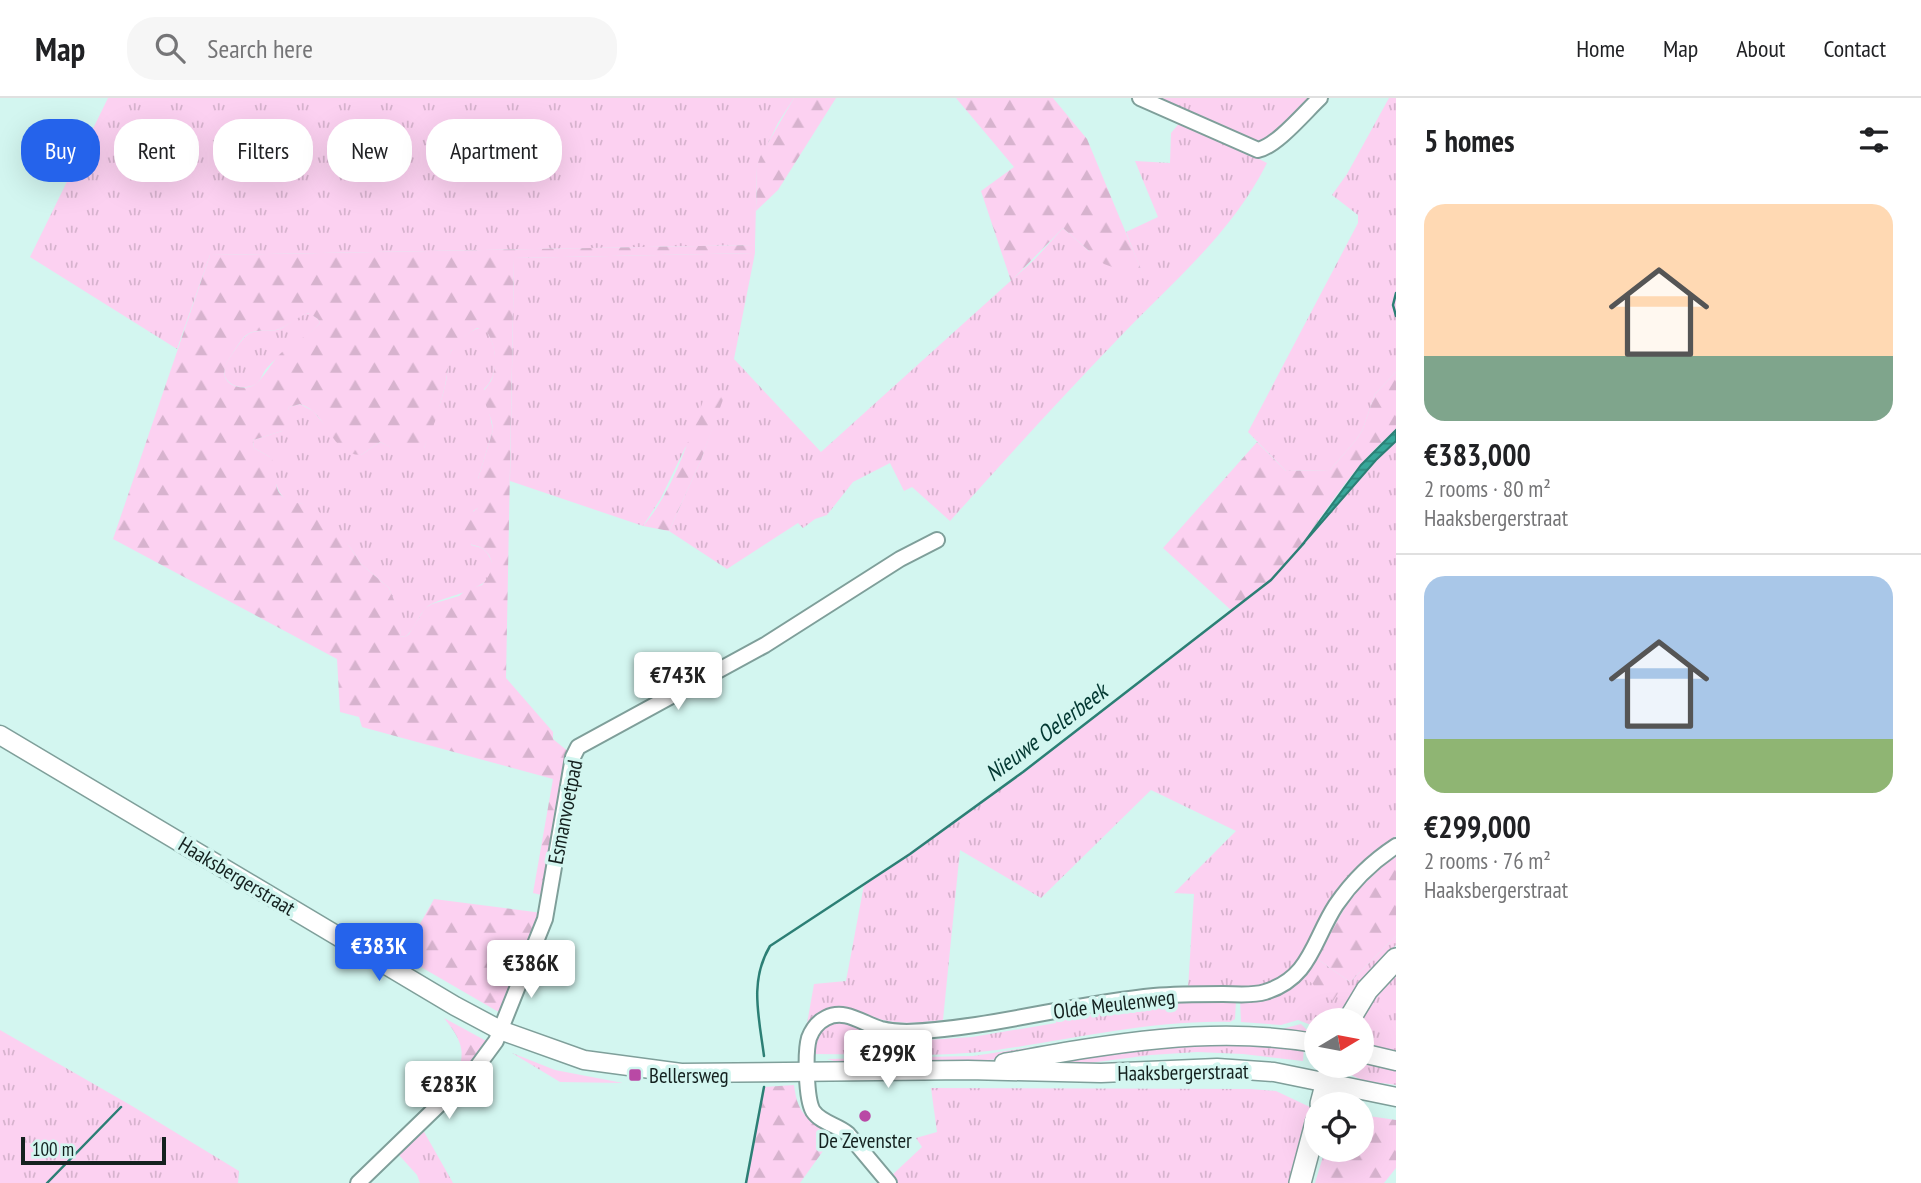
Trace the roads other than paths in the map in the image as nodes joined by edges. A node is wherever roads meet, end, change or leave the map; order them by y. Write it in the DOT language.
graph roads {
  1 [pos="1140,98"];
  2 [pos="1320,98"];
  3 [pos="937,540"];
  4 [pos="0,735"];
  5 [pos="1396,846"];
  6 [pos="1396,959"];
  7 [pos="1356,1008"];
  8 [pos="500,1030"];
  9 [pos="1304,1042"];
  10 [pos="1374,1056"];
  11 [pos="1396,1061"];
  12 [pos="968,1070"];
  13 [pos="807,1071"];
  14 [pos="1304,1073"];
  15 [pos="1340,1078"];
  16 [pos="1396,1097"];
  17 [pos="1306,1162"];
  18 [pos="358,1183"];
  19 [pos="889,1183"];
  20 [pos="1300,1183"];
  1 -- 2 [label="street"];
  3 -- 8 [label="street, Esmanvoetpad"];
  4 -- 8 [label="main road, Haaksbergerstraat"];
  5 -- 13 [label="street, Olde Meulenweg"];
  6 -- 7 [label="highway"];
  8 -- 13 [label="main road, Haaksbergerstraat"];
  8 -- 18 [label="street"];
  9 -- 12 [label="main road, Haaksbergerstraat"];
  10 -- 11 [label="main road"];
  12 -- 13 [label="main road, Haaksbergerstraat"];
  12 -- 14 [label="main road, Haaksbergerstraat"];
  13 -- 19 [label="street"];
  15 -- 16 [label="main road, Haaksbergerstraat"];
  17 -- 20 [label="highway"];
}
